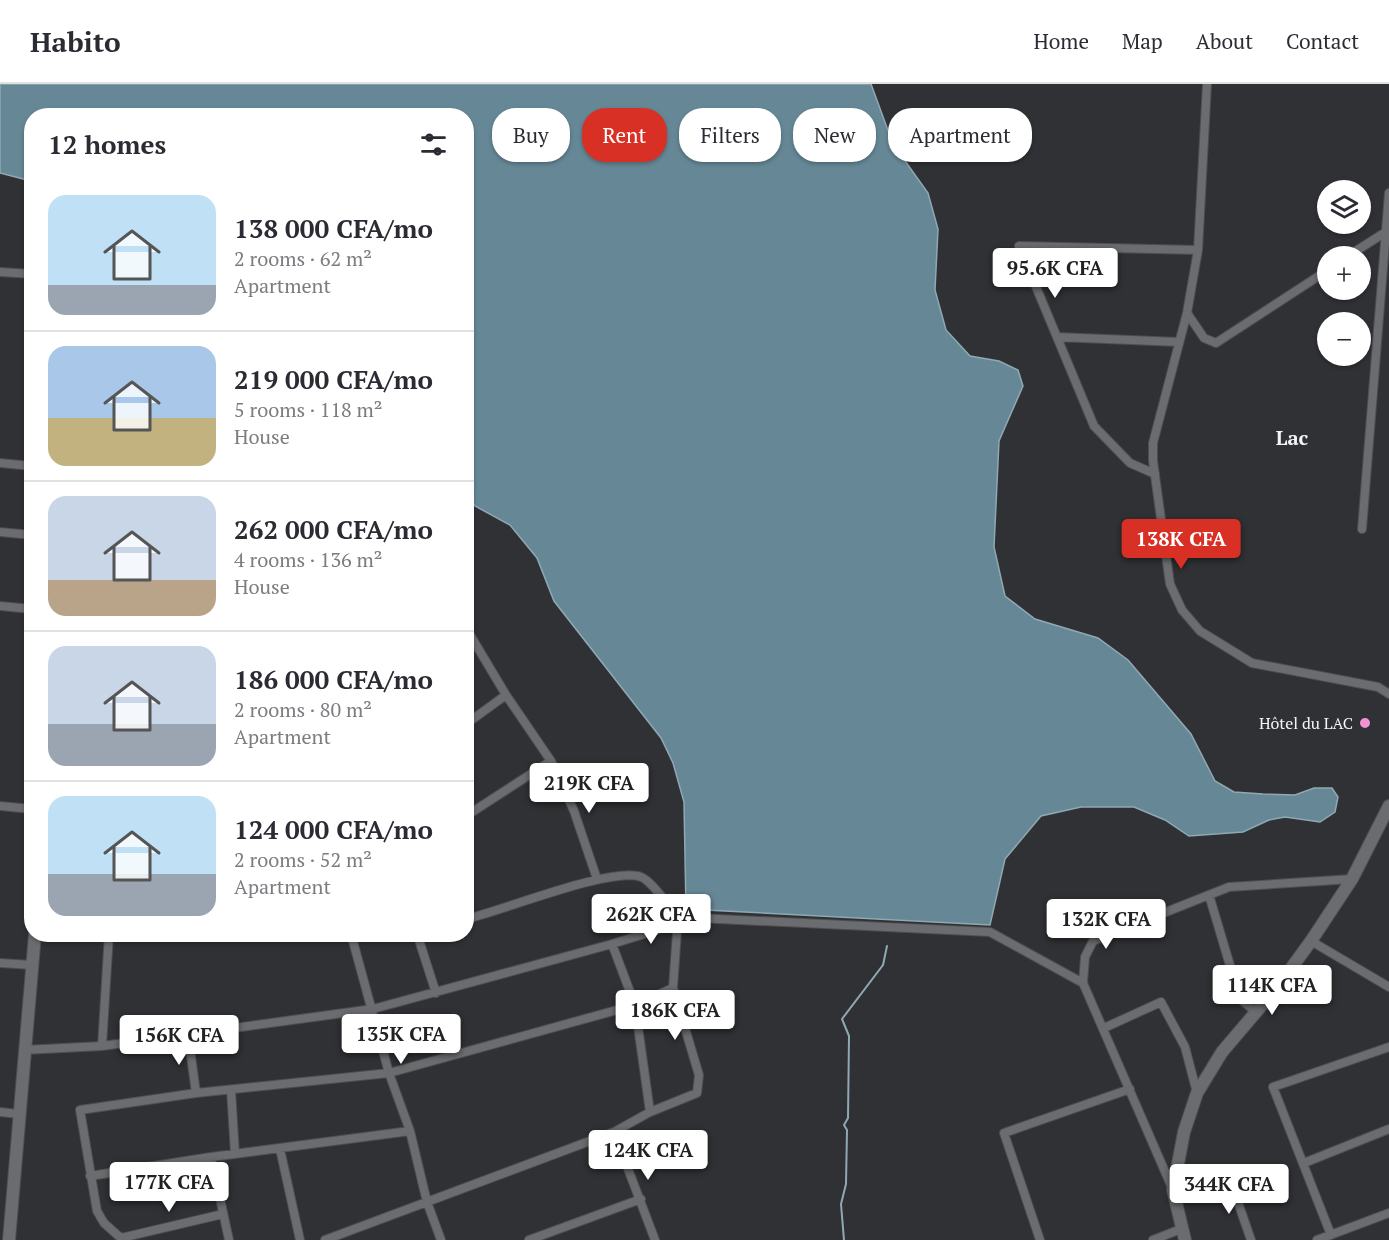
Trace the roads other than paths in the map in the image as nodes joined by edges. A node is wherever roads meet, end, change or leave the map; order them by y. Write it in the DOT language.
graph roads {
  1 [pos="1207,84"];
  2 [pos="1389,193"];
  3 [pos="1388,231"];
  4 [pos="1364,246"];
  5 [pos="1198,250"];
  6 [pos="0,272"];
  7 [pos="24,274"];
  8 [pos="1317,277"];
  9 [pos="1187,313"];
  10 [pos="1057,337"];
  11 [pos="1179,342"];
  12 [pos="0,464"];
  13 [pos="24,466"];
  14 [pos="1155,474"];
  15 [pos="1362,529"];
  16 [pos="0,532"];
  17 [pos="24,534"];
  18 [pos="0,606"];
  19 [pos="24,608"];
  20 [pos="474,641"];
  21 [pos="1389,694"];
  22 [pos="506,695"];
  23 [pos="474,718"];
  24 [pos="551,761"];
  25 [pos="0,806"];
  26 [pos="1389,806"];
  27 [pos="24,808"];
  28 [pos="474,811"];
  29 [pos="597,879"];
  30 [pos="1352,879"];
  31 [pos="1209,895"];
  32 [pos="474,917"];
  33 [pos="678,917"];
  34 [pos="1311,941"];
  35 [pos="34,942"];
  36 [pos="108,942"];
  37 [pos="353,942"];
  38 [pos="420,942"];
  39 [pos="612,944"];
  40 [pos="0,963"];
  41 [pos="32,965"];
  42 [pos="1083,983"];
  43 [pos="1389,987"];
  44 [pos="674,988"];
  45 [pos="436,993"];
  46 [pos="635,1005"];
  47 [pos="373,1009"];
  48 [pos="1256,1012"];
  49 [pos="1104,1028"];
  50 [pos="188,1034"];
  51 [pos="102,1046"];
  52 [pos="1389,1047"];
  53 [pos="24,1050"];
  54 [pos="389,1073"];
  55 [pos="1130,1089"];
  56 [pos="231,1090"];
  57 [pos="196,1093"];
  58 [pos="1197,1093"];
  59 [pos="0,1112"];
  60 [pos="650,1112"];
  61 [pos="18,1114"];
  62 [pos="1389,1129"];
  63 [pos="410,1131"];
  64 [pos="614,1132"];
  65 [pos="280,1149"];
  66 [pos="235,1154"];
  67 [pos="211,1157"];
  68 [pos="1304,1162"];
  69 [pos="90,1176"];
  70 [pos="1231,1182"];
  71 [pos="1173,1190"];
  72 [pos="641,1199"];
  73 [pos="427,1202"];
  74 [pos="1389,1213"];
  75 [pos="223,1214"];
  76 [pos="1183,1235"];
  77 [pos="1337,1236"];
  78 [pos="122,1239"];
  79 [pos="9,1240"];
  80 [pos="229,1240"];
  81 [pos="300,1240"];
  82 [pos="325,1240"];
  83 [pos="441,1240"];
  84 [pos="529,1240"];
  85 [pos="655,1240"];
  86 [pos="1040,1240"];
  87 [pos="1153,1240"];
  88 [pos="1251,1240"];
  89 [pos="1317,1240"];
  1 -- 5 [label="street"];
  2 -- 3 [label="street"];
  3 -- 4 [label="street"];
  3 -- 15 [label="street"];
  5 -- 9 [label="street"];
  5 -- 10 [label="street"];
  6 -- 7 [label="street"];
  8 -- 9 [label="street"];
  9 -- 11 [label="street"];
  10 -- 11 [label="street"];
  10 -- 14 [label="street"];
  11 -- 14 [label="street"];
  12 -- 13 [label="street"];
  14 -- 21 [label="street"];
  16 -- 17 [label="street"];
  18 -- 19 [label="street"];
  20 -- 22 [label="street"];
  22 -- 23 [label="street"];
  22 -- 24 [label="street"];
  24 -- 28 [label="street"];
  24 -- 29 [label="street"];
  25 -- 27 [label="street"];
  26 -- 30 [label="main road"];
  29 -- 32 [label="street"];
  29 -- 33 [label="street"];
  30 -- 31 [label="street"];
  30 -- 34 [label="main road"];
  31 -- 42 [label="street"];
  31 -- 48 [label="street"];
  33 -- 39 [label="street"];
  33 -- 42 [label="street"];
  33 -- 44 [label="street"];
  34 -- 43 [label="street"];
  34 -- 48 [label="main road"];
  35 -- 41 [label="main road"];
  36 -- 51 [label="street"];
  37 -- 47 [label="street"];
  38 -- 45 [label="street"];
  39 -- 45 [label="street"];
  39 -- 46 [label="street"];
  40 -- 41 [label="street"];
  41 -- 53 [label="main road"];
  42 -- 49 [label="street"];
  44 -- 46 [label="street"];
  44 -- 60 [label="street"];
  45 -- 47 [label="street"];
  46 -- 54 [label="street"];
  46 -- 60 [label="street"];
  47 -- 50 [label="street"];
  47 -- 54 [label="street"];
  48 -- 58 [label="main road"];
  49 -- 55 [label="street"];
  49 -- 58 [label="street"];
  50 -- 51 [label="street"];
  50 -- 57 [label="street"];
  51 -- 53 [label="street"];
  52 -- 68 [label="street"];
  53 -- 61 [label="main road"];
  54 -- 56 [label="street"];
  54 -- 63 [label="street"];
  55 -- 71 [label="street"];
  55 -- 86 [label="street"];
  56 -- 57 [label="street"];
  56 -- 66 [label="street"];
  57 -- 69 [label="street"];
  58 -- 71 [label="main road"];
  59 -- 61 [label="street"];
  60 -- 64 [label="street"];
  61 -- 79 [label="main road"];
  62 -- 68 [label="street"];
  63 -- 65 [label="street"];
  63 -- 73 [label="street"];
  64 -- 72 [label="street"];
  64 -- 73 [label="street"];
  65 -- 66 [label="street"];
  65 -- 81 [label="street"];
  66 -- 67 [label="street"];
  67 -- 69 [label="street"];
  67 -- 75 [label="street"];
  68 -- 77 [label="street"];
  69 -- 78 [label="street"];
  70 -- 88 [label="street"];
  71 -- 76 [label="main road"];
  72 -- 84 [label="street"];
  72 -- 85 [label="street"];
  73 -- 82 [label="street"];
  73 -- 83 [label="street"];
  74 -- 77 [label="street"];
  75 -- 78 [label="street"];
  75 -- 80 [label="street"];
  76 -- 87 [label="street"];
  77 -- 89 [label="street"];
}
